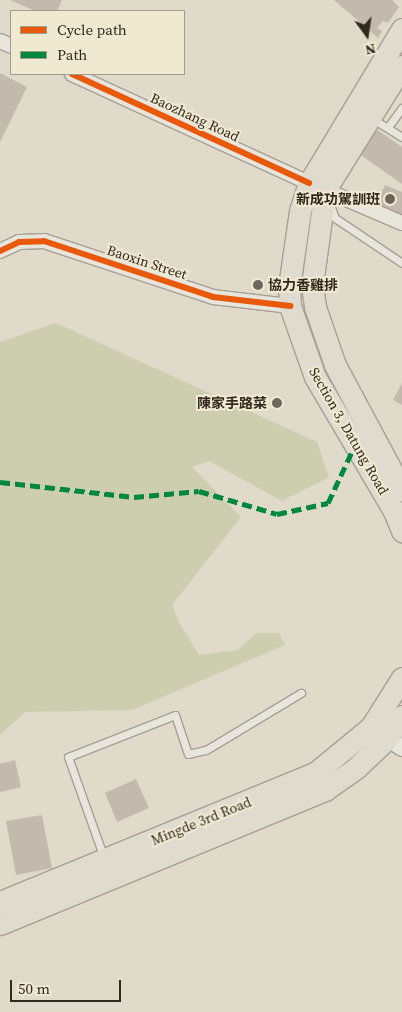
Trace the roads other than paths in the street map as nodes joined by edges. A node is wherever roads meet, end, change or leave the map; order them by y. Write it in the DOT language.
graph roads {
  1 [pos="402,30"];
  2 [pos="402,66"];
  3 [pos="74,75"];
  4 [pos="402,108"];
  5 [pos="379,122"];
  6 [pos="402,138"];
  7 [pos="317,187"];
  8 [pos="402,223"];
  9 [pos="0,251"];
  10 [pos="402,263"];
  11 [pos="302,306"];
  12 [pos="402,490"];
  13 [pos="402,532"];
  14 [pos="402,678"];
  15 [pos="301,693"];
  16 [pos="402,716"];
  17 [pos="387,738"];
  18 [pos="105,860"];
  19 [pos="0,902"];
  20 [pos="0,924"];
  1 -- 7 [label="main road, Section 3, Datung Road"];
  2 -- 5 [label="main road, Section 3, Datung Road"];
  3 -- 7 [label="street, Baozhang Road"];
  4 -- 5 [label="lane"];
  5 -- 6 [label="lane"];
  5 -- 7 [label="main road, Section 3, Datung Road"];
  7 -- 8 [label="street, Baozhang Road"];
  7 -- 10 [label="lane"];
  7 -- 11 [label="main road, Section 3, Datung Road"];
  9 -- 11 [label="street, Baoxin Street"];
  11 -- 12 [label="main road, Section 3, Datung Road"];
  11 -- 13 [label="main road, Section 3, Datung Road"];
  14 -- 17 [label="main road"];
  15 -- 18 [label="lane"];
  16 -- 17 [label="main road"];
  17 -- 18 [label="main road, Mingde 3rd Road"];
  17 -- 20 [label="main road, Mingde 3rd Road"];
  18 -- 19 [label="main road, Mingde 3rd Road"];
}
